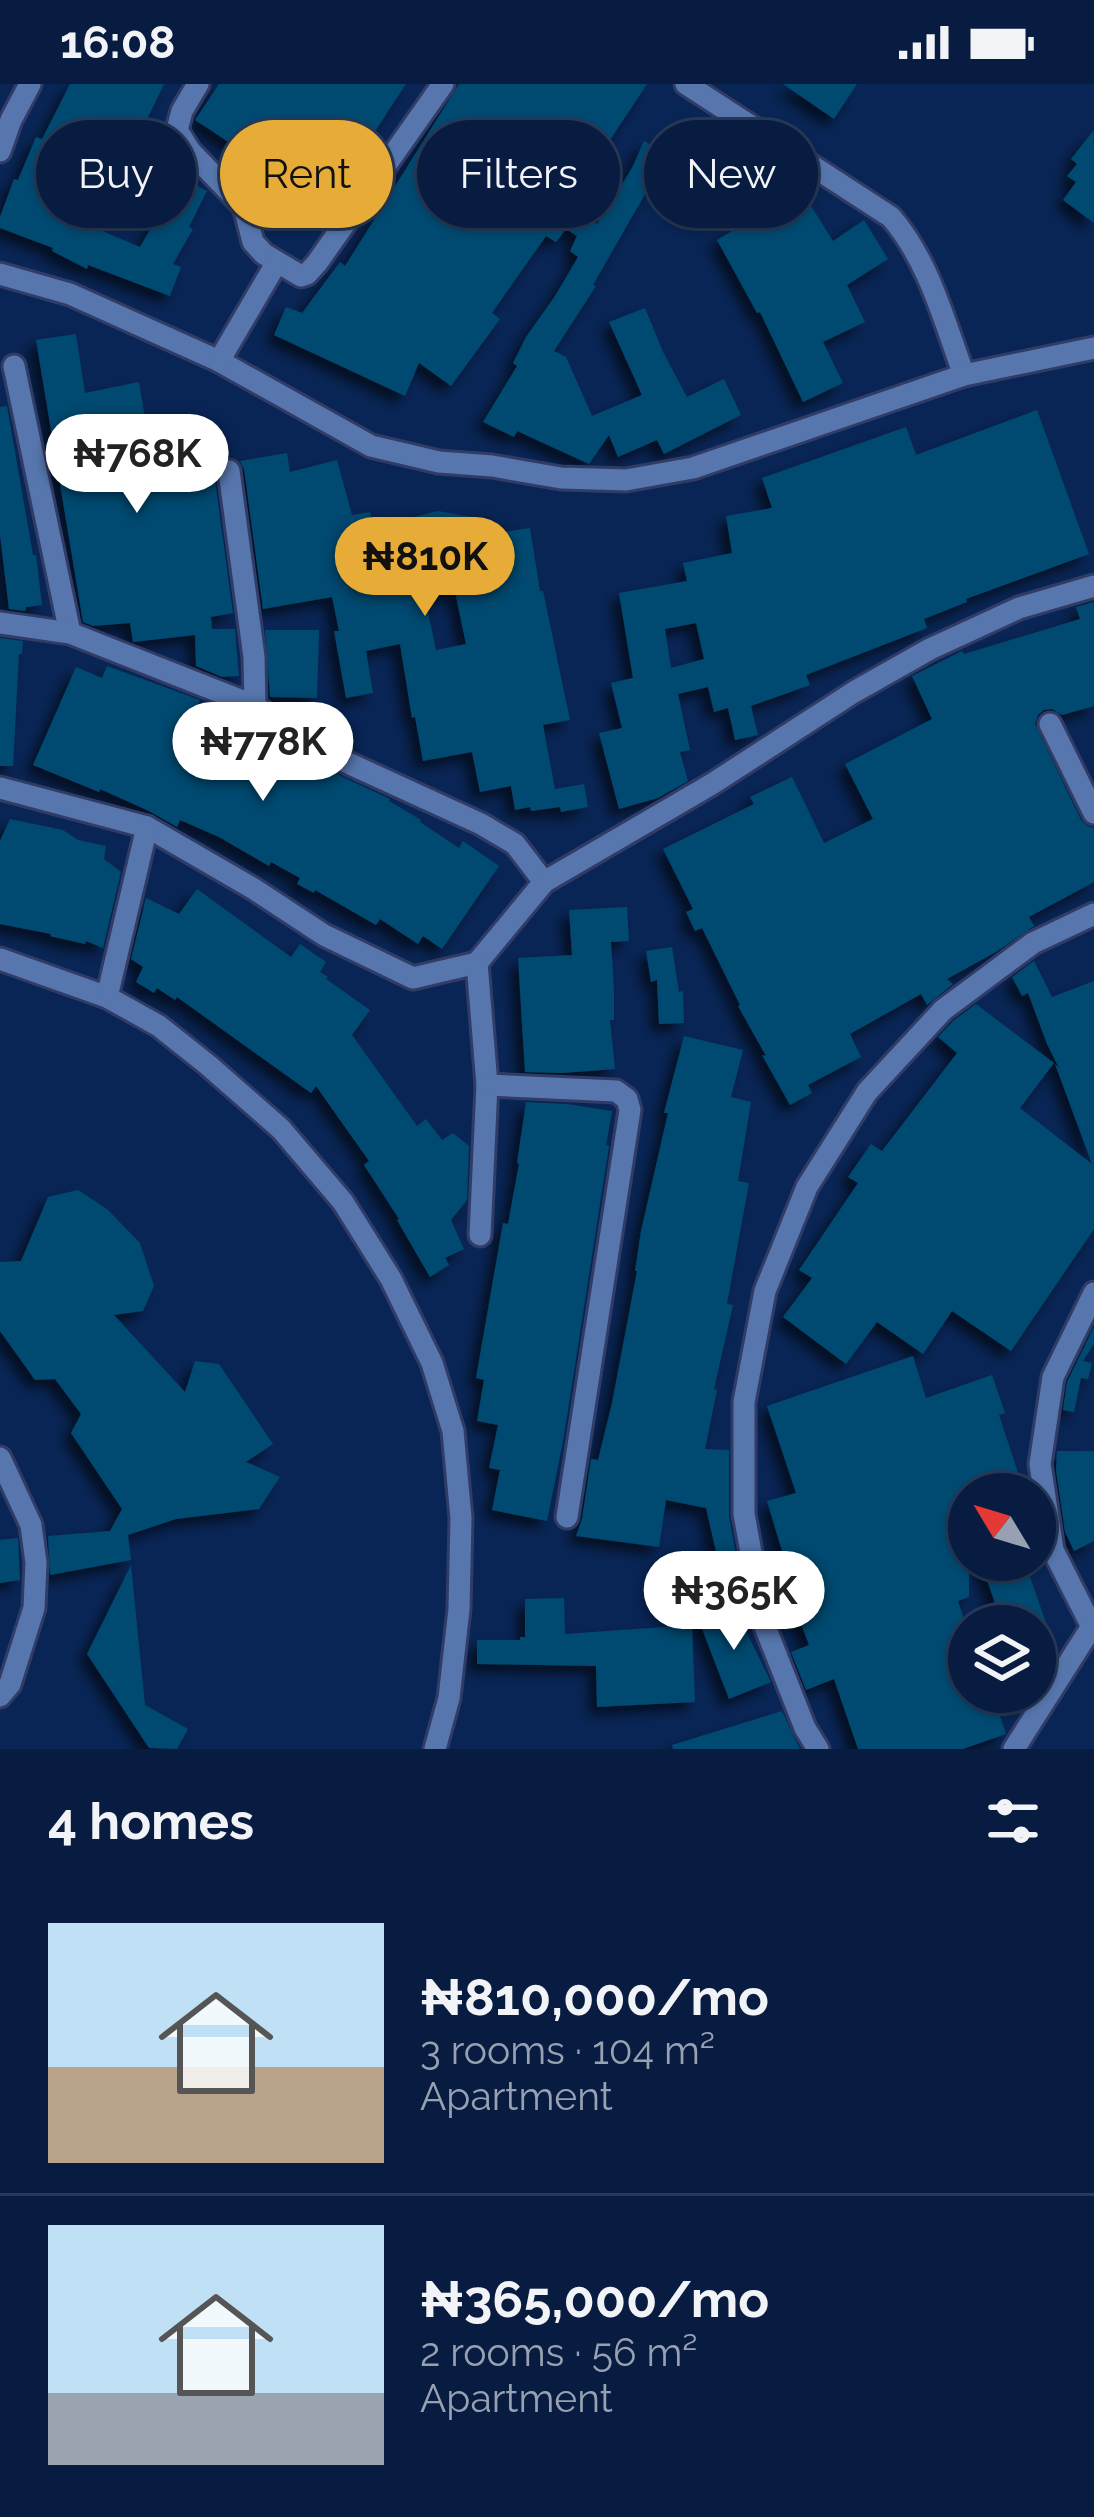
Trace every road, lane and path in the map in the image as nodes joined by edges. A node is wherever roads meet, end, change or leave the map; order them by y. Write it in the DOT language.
graph roads {
  1 [pos="30,84"];
  2 [pos="198,84"];
  3 [pos="443,84"];
  4 [pos="686,84"];
  5 [pos="0,151"];
  6 [pos="277,262"];
  7 [pos="0,274"];
  8 [pos="1094,348"];
  9 [pos="220,361"];
  10 [pos="14,366"];
  11 [pos="964,375"];
  12 [pos="229,471"];
  13 [pos="1094,586"];
  14 [pos="0,623"];
  15 [pos="70,633"];
  16 [pos="255,706"];
  17 [pos="1050,724"];
  18 [pos="0,788"];
  19 [pos="1094,813"];
  20 [pos="147,827"];
  21 [pos="544,882"];
  22 [pos="1094,914"];
  23 [pos="0,959"];
  24 [pos="477,963"];
  25 [pos="107,997"];
  26 [pos="487,1085"];
  27 [pos="480,1235"];
  28 [pos="1094,1293"];
  29 [pos="0,1458"];
  30 [pos="567,1517"];
  31 [pos="1092,1630"];
  32 [pos="0,1696"];
  33 [pos="435,1749"];
  34 [pos="818,1749"];
  35 [pos="1015,1749"];
  1 -- 5 [label="street"];
  2 -- 6 [label="street"];
  3 -- 6 [label="street"];
  4 -- 11 [label="street"];
  6 -- 9 [label="street"];
  7 -- 9 [label="street"];
  8 -- 11 [label="street"];
  9 -- 11 [label="street"];
  10 -- 15 [label="street"];
  12 -- 16 [label="street"];
  13 -- 21 [label="street"];
  14 -- 15 [label="street"];
  15 -- 16 [label="street"];
  16 -- 21 [label="street"];
  17 -- 19 [label="street"];
  18 -- 20 [label="street"];
  20 -- 24 [label="street"];
  20 -- 25 [label="street"];
  21 -- 24 [label="street"];
  22 -- 34 [label="street"];
  23 -- 25 [label="street"];
  24 -- 26 [label="street"];
  25 -- 33 [label="street"];
  26 -- 27 [label="street"];
  26 -- 30 [label="street"];
  28 -- 31 [label="street"];
  29 -- 32 [label="street"];
  31 -- 35 [label="street"];
}
